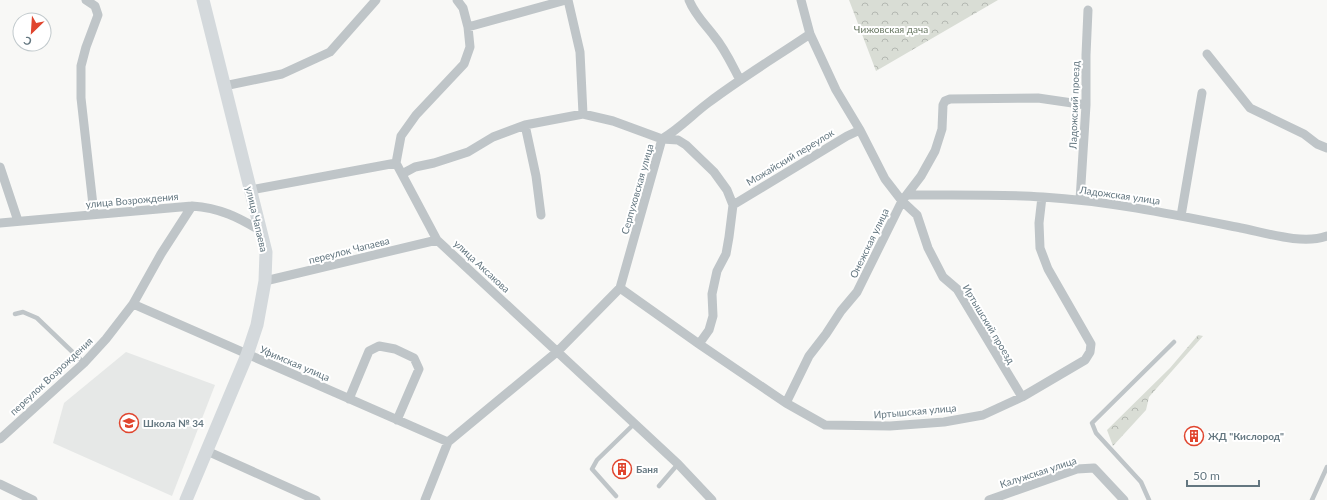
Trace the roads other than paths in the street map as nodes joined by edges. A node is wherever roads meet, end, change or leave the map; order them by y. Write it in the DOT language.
graph roads {
  1 [pos="86,0"];
  2 [pos="203,0"];
  3 [pos="376,0"];
  4 [pos="457,0"];
  5 [pos="567,0"];
  6 [pos="689,0"];
  7 [pos="801,0"];
  8 [pos="1088,10"];
  9 [pos="468,27"];
  10 [pos="810,34"];
  11 [pos="1207,54"];
  12 [pos="740,80"];
  13 [pos="224,86"];
  14 [pos="1202,93"];
  15 [pos="1086,105"];
  16 [pos="583,114"];
  17 [pos="525,125"];
  18 [pos="860,130"];
  19 [pos="662,139"];
  20 [pos="1327,148"];
  21 [pos="396,164"];
  22 [pos="0,167"];
  23 [pos="402,174"];
  24 [pos="251,190"];
  25 [pos="1042,197"];
  26 [pos="904,198"];
  27 [pos="1080,200"];
  28 [pos="733,205"];
  29 [pos="192,206"];
  30 [pos="94,214"];
  31 [pos="541,215"];
  32 [pos="1181,216"];
  33 [pos="18,221"];
  34 [pos="0,223"];
  35 [pos="261,231"];
  36 [pos="1327,236"];
  37 [pos="437,240"];
  38 [pos="266,281"];
  39 [pos="620,288"];
  40 [pos="133,304"];
  41 [pos="15,314"];
  42 [pos="1174,342"];
  43 [pos="699,344"];
  44 [pos="558,351"];
  45 [pos="247,355"];
  46 [pos="84,363"];
  47 [pos="1022,397"];
  48 [pos="349,399"];
  49 [pos="786,403"];
  50 [pos="397,420"];
  51 [pos="634,424"];
  52 [pos="0,439"];
  53 [pos="448,442"];
  54 [pos="207,452"];
  55 [pos="678,464"];
  56 [pos="1327,467"];
  57 [pos="0,484"];
  58 [pos="659,486"];
  59 [pos="616,496"];
  60 [pos="33,500"];
  61 [pos="186,500"];
  62 [pos="316,500"];
  63 [pos="425,500"];
  64 [pos="712,500"];
  65 [pos="989,500"];
  66 [pos="1124,500"];
  67 [pos="1149,500"];
  68 [pos="1312,500"];
  1 -- 30 [label="street"];
  2 -- 13 [label="street, улица Чапаева"];
  3 -- 13 [label="street"];
  4 -- 9 [label="street"];
  5 -- 9 [label="street"];
  5 -- 16 [label="street"];
  6 -- 12 [label="street"];
  7 -- 10 [label="street"];
  8 -- 15 [label="street, Ладожский проезд"];
  9 -- 21 [label="street"];
  10 -- 12 [label="street, Серпуховская улица"];
  10 -- 18 [label="street"];
  11 -- 20 [label="street"];
  12 -- 19 [label="street, Серпуховская улица"];
  13 -- 24 [label="street, улица Чапаева"];
  14 -- 32 [label="street"];
  15 -- 26 [label="street, Онежская улица"];
  15 -- 27 [label="street, Ладожский проезд"];
  16 -- 17 [label="street"];
  16 -- 19 [label="street"];
  17 -- 23 [label="street"];
  17 -- 31 [label="street"];
  18 -- 26 [label="street"];
  18 -- 28 [label="street, Можайский переулок"];
  19 -- 28 [label="street"];
  19 -- 39 [label="street, Серпуховская улица"];
  21 -- 23 [label="street, улица Аксакова"];
  21 -- 24 [label="street"];
  22 -- 33 [label="street"];
  23 -- 37 [label="street, улица Аксакова"];
  24 -- 35 [label="street, улица Чапаева"];
  25 -- 26 [label="street, Ладожская улица"];
  25 -- 27 [label="street, Ладожская улица"];
  25 -- 47 [label="street, Иртышская улица"];
  26 -- 47 [label="street, Иртышский проезд"];
  26 -- 49 [label="street, Онежская улица"];
  27 -- 32 [label="street, Ладожская улица"];
  28 -- 43 [label="street"];
  29 -- 30 [label="street, улица Возрождения"];
  29 -- 35 [label="street, улица Возрождения"];
  29 -- 40 [label="street, переулок Возрождения"];
  30 -- 33 [label="street, улица Возрождения"];
  32 -- 36 [label="street, Ладожская улица"];
  33 -- 34 [label="street, улица Возрождения"];
  35 -- 38 [label="street, улица Чапаева"];
  37 -- 38 [label="street, переулок Чапаева"];
  37 -- 44 [label="street, улица Аксакова"];
  38 -- 45 [label="street, улица Чапаева"];
  39 -- 43 [label="street, Иртышская улица"];
  39 -- 44 [label="street, Серпуховская улица"];
  40 -- 45 [label="street, Уфимская улица"];
  40 -- 46 [label="street, переулок Возрождения"];
  41 -- 46 [label="lane"];
  42 -- 67 [label="lane"];
  43 -- 49 [label="street, Иртышская улица"];
  44 -- 51 [label="street, улица Аксакова"];
  44 -- 53 [label="street, Серпуховская улица"];
  45 -- 48 [label="street, Уфимская улица"];
  45 -- 54 [label="street, улица Чапаева"];
  46 -- 52 [label="street, переулок Возрождения"];
  47 -- 49 [label="street, Иртышская улица"];
  48 -- 50 [label="street, Уфимская улица"];
  48 -- 50 [label="street"];
  50 -- 53 [label="street, Уфимская улица"];
  51 -- 55 [label="street, улица Аксакова"];
  51 -- 59 [label="lane"];
  53 -- 63 [label="street"];
  54 -- 61 [label="street, улица Чапаева"];
  54 -- 62 [label="street"];
  55 -- 58 [label="lane"];
  55 -- 64 [label="street, улица Аксакова"];
  56 -- 68 [label="lane"];
  57 -- 60 [label="street"];
  65 -- 66 [label="street, Калужская улица"];
}
